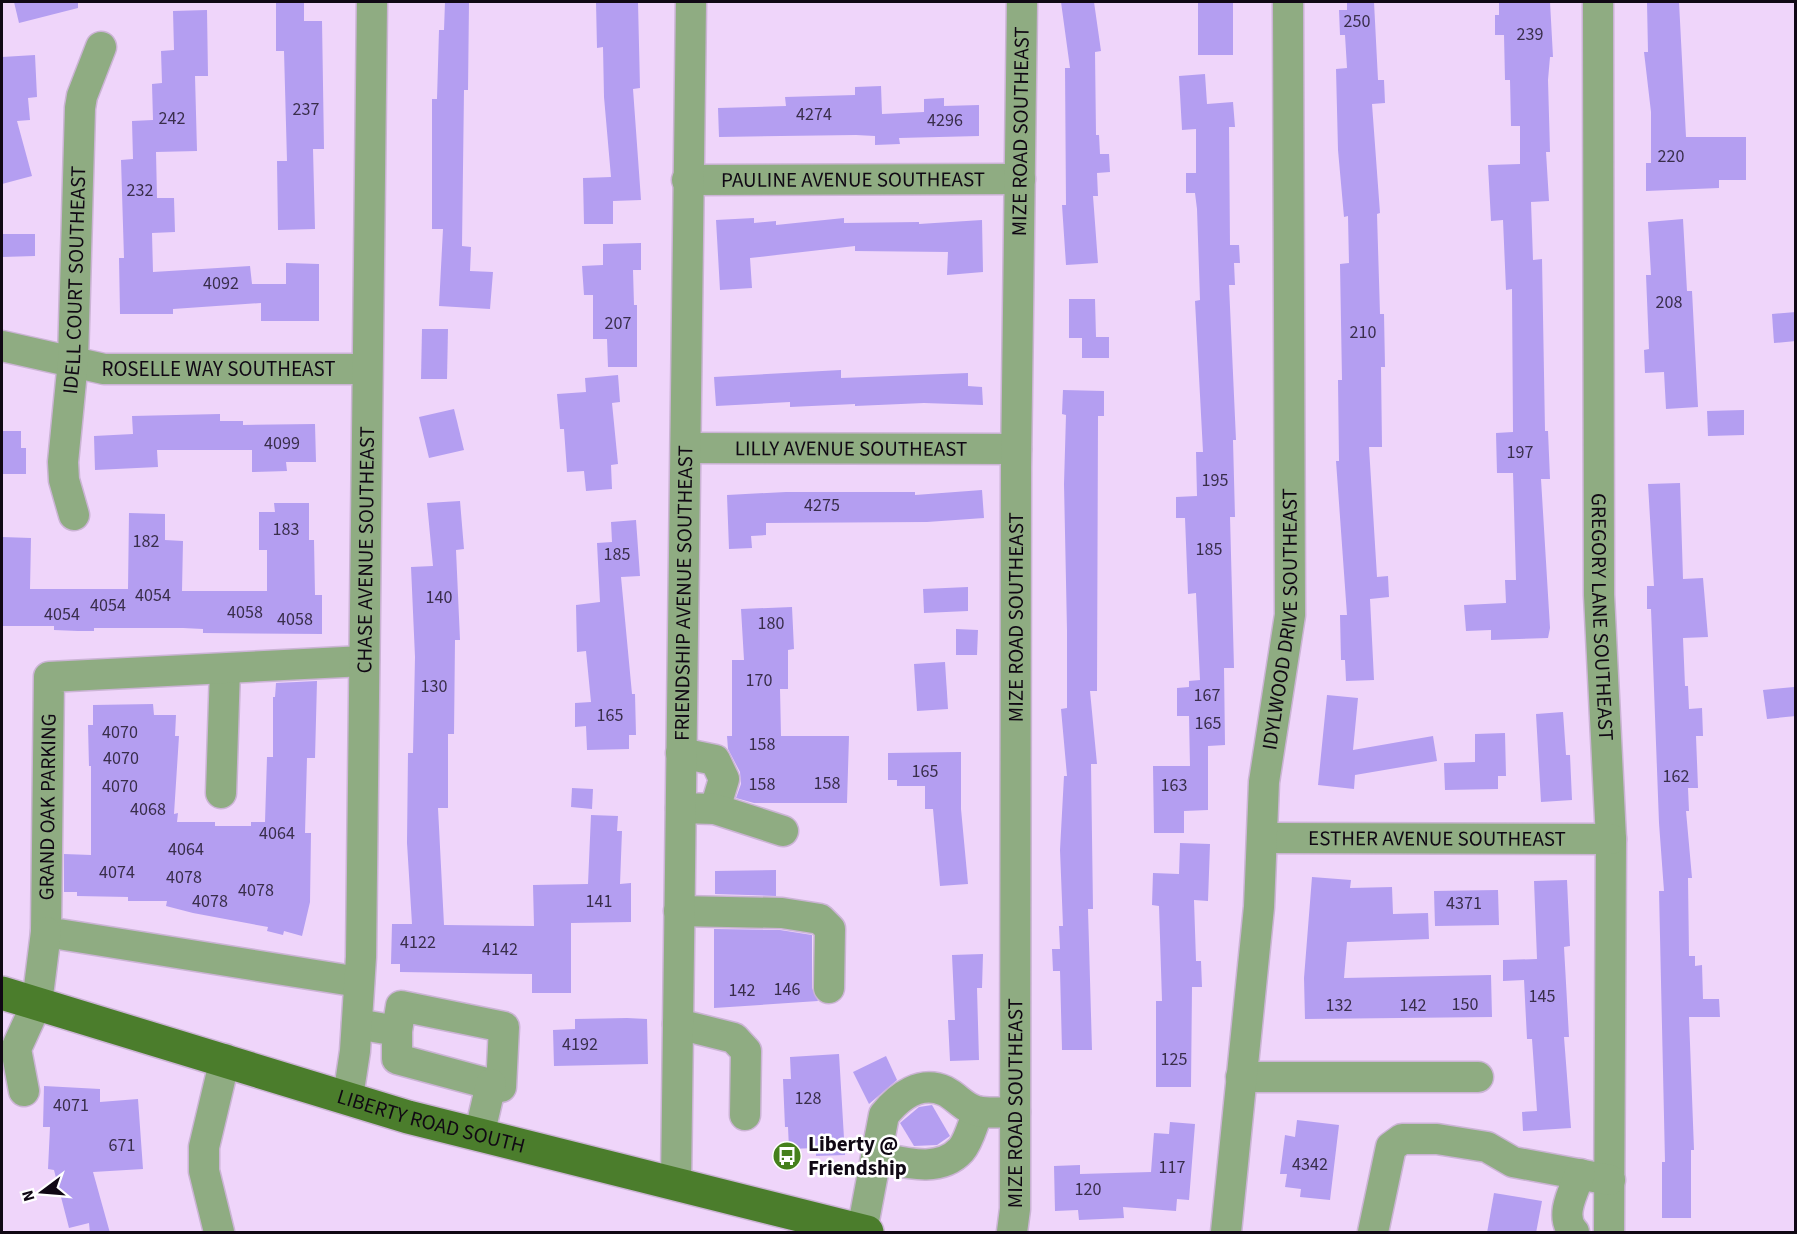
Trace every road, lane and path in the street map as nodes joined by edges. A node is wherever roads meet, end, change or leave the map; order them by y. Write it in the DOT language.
graph roads {
  1 [pos="372,2"];
  2 [pos="691,2"];
  3 [pos="1022,2"];
  4 [pos="1288,2"];
  5 [pos="1598,2"];
  6 [pos="101,47"];
  7 [pos="1020,179"];
  8 [pos="687,180"];
  9 [pos="2,346"];
  10 [pos="73,361"];
  11 [pos="367,369"];
  12 [pos="686,448"];
  13 [pos="1016,449"];
  14 [pos="74,515"];
  15 [pos="364,661"];
  16 [pos="225,669"];
  17 [pos="681,753"];
  18 [pos="221,793"];
  19 [pos="681,808"];
  20 [pos="715,809"];
  21 [pos="783,831"];
  22 [pos="1263,838"];
  23 [pos="1611,839"];
  24 [pos="679,911"];
  25 [pos="46,932"];
  26 [pos="359,982"];
  27 [pos="829,988"];
  28 [pos="2,993"];
  29 [pos="37,1003"];
  30 [pos="357,1024"];
  31 [pos="678,1024"];
  32 [pos="397,1031"];
  33 [pos="225,1059"];
  34 [pos="1241,1077"];
  35 [pos="1478,1077"];
  36 [pos="491,1084"];
  37 [pos="24,1091"];
  38 [pos="348,1097"];
  39 [pos="978,1112"];
  40 [pos="1015,1112"];
  41 [pos="745,1115"];
  42 [pos="479,1136"];
  43 [pos="877,1157"];
  44 [pos="1580,1174"];
  45 [pos="1610,1180"];
  46 [pos="676,1185"];
  47 [pos="865,1232"];
  48 [pos="219,1233"];
  49 [pos="1012,1233"];
  50 [pos="1226,1233"];
  51 [pos="1373,1233"];
  52 [pos="1575,1233"];
  53 [pos="1609,1233"];
  1 -- 11 [label="street, CHASE AVENUE SOUTHEAST"];
  2 -- 8 [label="street, FRIENDSHIP AVENUE SOUTHEAST"];
  3 -- 7 [label="street, MIZE ROAD SOUTHEAST"];
  4 -- 22 [label="street, IDYLWOOD DRIVE SOUTHEAST"];
  5 -- 23 [label="street, GREGORY LANE SOUTHEAST"];
  6 -- 10 [label="street, IDELL COURT SOUTHEAST"];
  7 -- 8 [label="street, PAULINE AVENUE SOUTHEAST"];
  7 -- 13 [label="street, MIZE ROAD SOUTHEAST"];
  8 -- 12 [label="street, FRIENDSHIP AVENUE SOUTHEAST"];
  9 -- 10 [label="street, ROSELLE WAY SOUTHEAST"];
  10 -- 11 [label="street, ROSELLE WAY SOUTHEAST"];
  10 -- 14 [label="street, IDELL COURT SOUTHEAST"];
  11 -- 15 [label="street, CHASE AVENUE SOUTHEAST"];
  12 -- 13 [label="street, LILLY AVENUE SOUTHEAST"];
  12 -- 17 [label="street, FRIENDSHIP AVENUE SOUTHEAST"];
  13 -- 40 [label="street, MIZE ROAD SOUTHEAST"];
  15 -- 16 [label="street, GRAND OAK PARKING"];
  15 -- 26 [label="street, CHASE AVENUE SOUTHEAST"];
  16 -- 18 [label="street"];
  16 -- 25 [label="street, GRAND OAK PARKING"];
  17 -- 19 [label="street, FRIENDSHIP AVENUE SOUTHEAST"];
  17 -- 20 [label="street"];
  19 -- 20 [label="street"];
  19 -- 24 [label="street, FRIENDSHIP AVENUE SOUTHEAST"];
  20 -- 21 [label="street"];
  22 -- 23 [label="street, ESTHER AVENUE SOUTHEAST"];
  22 -- 34 [label="street, IDYLWOOD DRIVE SOUTHEAST"];
  23 -- 45 [label="street, GREGORY LANE SOUTHEAST"];
  24 -- 27 [label="street"];
  24 -- 31 [label="street, FRIENDSHIP AVENUE SOUTHEAST"];
  25 -- 26 [label="street"];
  25 -- 29 [label="street"];
  26 -- 30 [label="street, CHASE AVENUE SOUTHEAST"];
  28 -- 29 [label="main road, LIBERTY ROAD SOUTH"];
  29 -- 33 [label="main road, LIBERTY ROAD SOUTH"];
  29 -- 37 [label="street"];
  30 -- 32 [label="street"];
  30 -- 38 [label="street, CHASE AVENUE SOUTHEAST"];
  31 -- 41 [label="street"];
  31 -- 46 [label="street, FRIENDSHIP AVENUE SOUTHEAST"];
  32 -- 36 [label="street"];
  32 -- 36 [label="street"];
  33 -- 38 [label="main road, LIBERTY ROAD SOUTH"];
  33 -- 48 [label="street"];
  34 -- 35 [label="street"];
  34 -- 50 [label="street, IDYLWOOD DRIVE SOUTHEAST"];
  36 -- 42 [label="street"];
  38 -- 42 [label="main road, LIBERTY ROAD SOUTH"];
  39 -- 40 [label="street"];
  39 -- 43 [label="street"];
  39 -- 43 [label="street"];
  40 -- 49 [label="street, MIZE ROAD SOUTHEAST"];
  42 -- 46 [label="main road, LIBERTY ROAD SOUTH"];
  43 -- 47 [label="street"];
  44 -- 45 [label="street"];
  44 -- 51 [label="street"];
  44 -- 52 [label="street"];
  45 -- 53 [label="street, GREGORY LANE SOUTHEAST"];
  46 -- 47 [label="main road, LIBERTY ROAD SOUTH"];
}
